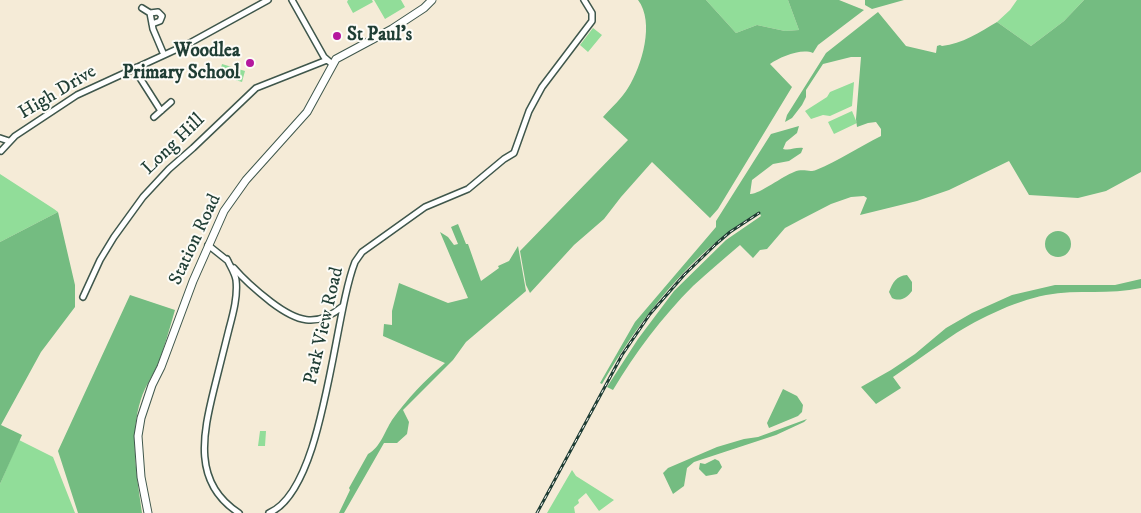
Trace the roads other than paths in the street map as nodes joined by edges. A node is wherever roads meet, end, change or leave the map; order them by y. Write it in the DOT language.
graph roads {
  1 [pos="268,0"];
  2 [pos="292,0"];
  3 [pos="584,0"];
  4 [pos="428,2"];
  5 [pos="142,8"];
  6 [pos="150,13"];
  7 [pos="152,24"];
  8 [pos="164,55"];
  9 [pos="330,62"];
  10 [pos="136,67"];
  11 [pos="172,102"];
  12 [pos="161,111"];
  13 [pos="154,117"];
  14 [pos="0,138"];
  15 [pos="9,142"];
  16 [pos="1,151"];
  17 [pos="208,246"];
  18 [pos="227,259"];
  19 [pos="83,297"];
  20 [pos="344,306"];
  21 [pos="148,513"];
  22 [pos="239,513"];
  23 [pos="269,513"];
  1 -- 8 [label="street, High Drive"];
  2 -- 9 [label="street"];
  3 -- 20 [label="street, Park View Road"];
  4 -- 9 [label="street, Station Road"];
  5 -- 6 [label="street"];
  6 -- 7 [label="street"];
  6 -- 7 [label="street"];
  7 -- 8 [label="street"];
  8 -- 10 [label="street, High Drive"];
  9 -- 17 [label="street, Station Road"];
  9 -- 19 [label="street, Long Hill"];
  10 -- 12 [label="street"];
  10 -- 15 [label="street, High Drive"];
  11 -- 12 [label="street"];
  12 -- 13 [label="street"];
  14 -- 15 [label="street"];
  15 -- 16 [label="street, High Drive"];
  17 -- 18 [label="street"];
  17 -- 21 [label="street, Station Road"];
  18 -- 20 [label="street"];
  18 -- 22 [label="street"];
  20 -- 23 [label="street, Park View Road"];
}
